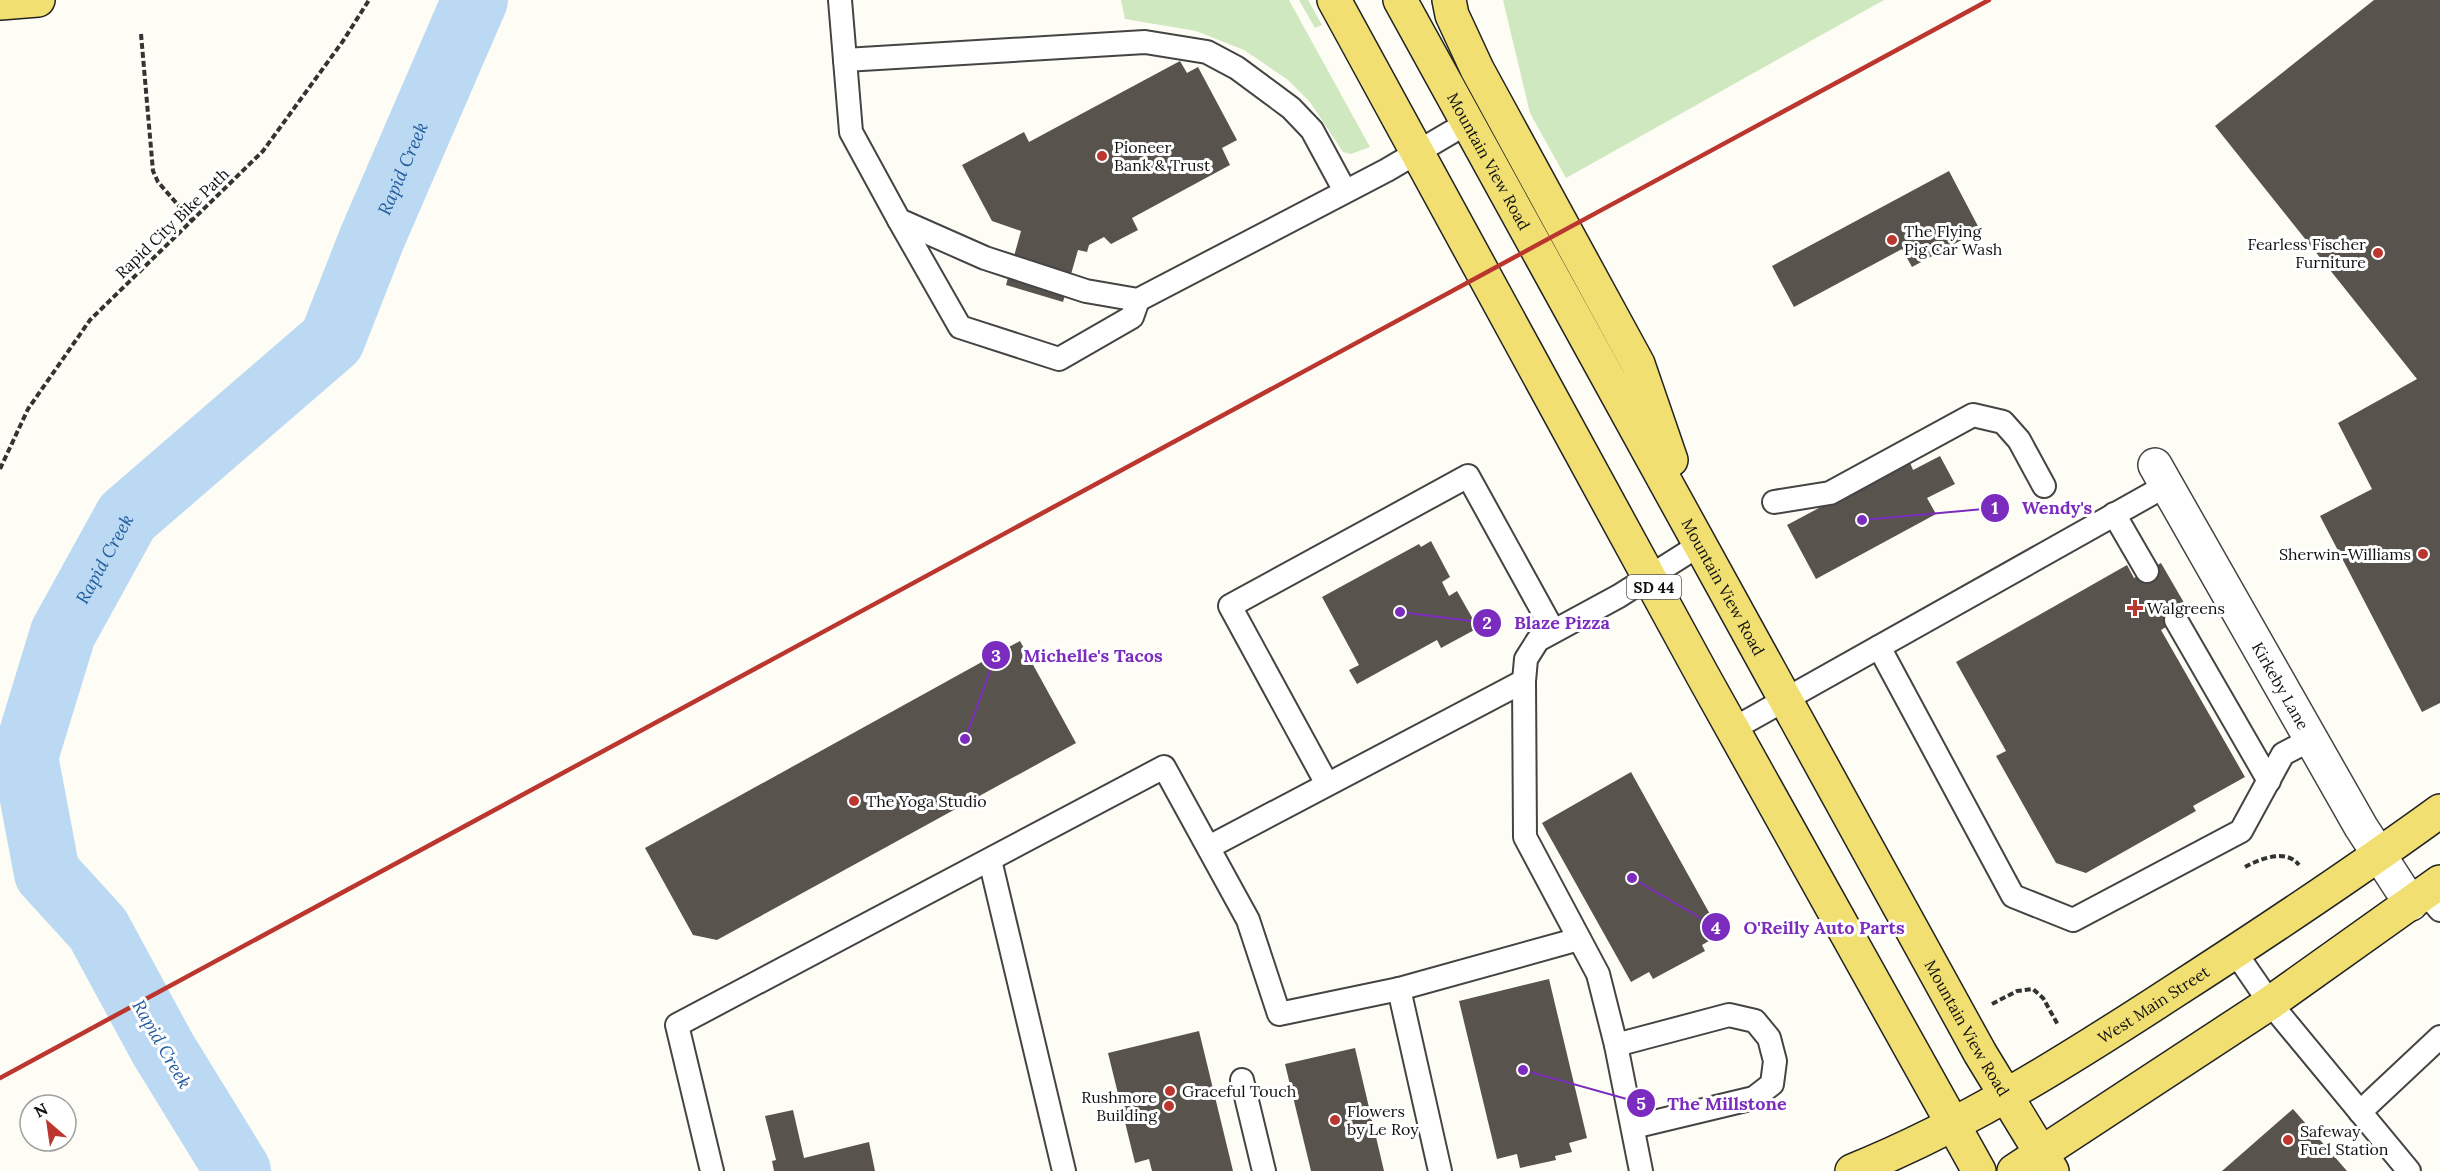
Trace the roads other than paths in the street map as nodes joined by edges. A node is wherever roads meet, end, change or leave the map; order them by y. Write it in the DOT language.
graph roads {
  1 [pos="38,0"];
  2 [pos="840,0"];
  3 [pos="1334,0"];
  4 [pos="1400,0"];
  5 [pos="1449,0"];
  6 [pos="0,3"];
  7 [pos="845,60"];
  8 [pos="1467,123"];
  9 [pos="1417,153"];
  10 [pos="1345,191"];
  11 [pos="899,220"];
  12 [pos="1138,300"];
  13 [pos="2161,475"];
  14 [pos="2044,486"];
  15 [pos="1774,502"];
  16 [pos="2114,514"];
  17 [pos="1701,544"];
  18 [pos="2147,571"];
  19 [pos="1648,575"];
  20 [pos="2176,620"];
  21 [pos="1553,630"];
  22 [pos="1879,647"];
  23 [pos="1524,681"];
  24 [pos="1786,700"];
  25 [pos="1733,729"];
  26 [pos="2312,739"];
  27 [pos="2269,780"];
  28 [pos="1327,784"];
  29 [pos="2440,811"];
  30 [pos="1209,847"];
  31 [pos="2380,854"];
  32 [pos="990,860"];
  33 [pos="2429,897"];
  34 [pos="1579,939"];
  35 [pos="2235,952"];
  36 [pos="1398,989"];
  37 [pos="2270,1004"];
  38 [pos="2440,1037"];
  39 [pos="1616,1045"];
  40 [pos="1242,1080"];
  41 [pos="2007,1095"];
  42 [pos="2360,1112"];
  43 [pos="1953,1124"];
  44 [pos="1633,1127"];
  45 [pos="2047,1163"];
  46 [pos="712,1171"];
  47 [pos="1064,1171"];
  48 [pos="1264,1171"];
  49 [pos="1440,1171"];
  50 [pos="1641,1171"];
  51 [pos="1852,1171"];
  52 [pos="1978,1171"];
  53 [pos="2014,1171"];
  54 [pos="2409,1171"];
  1 -- 6 [label="main road"];
  2 -- 7 [label="lane"];
  3 -- 9 [label="main road, SD 44"];
  4 -- 8 [label="main road, Mountain View Road"];
  5 -- 17 [label="main road"];
  7 -- 10 [label="lane"];
  7 -- 11 [label="lane"];
  8 -- 9 [label="lane"];
  8 -- 17 [label="main road, Mountain View Road"];
  9 -- 10 [label="lane"];
  9 -- 19 [label="main road, SD 44"];
  10 -- 12 [label="lane"];
  11 -- 12 [label="lane"];
  11 -- 12 [label="lane"];
  13 -- 16 [label="lane"];
  13 -- 26 [label="street, Kirkeby Lane"];
  14 -- 15 [label="lane"];
  16 -- 18 [label="lane"];
  16 -- 22 [label="lane"];
  17 -- 19 [label="lane"];
  17 -- 24 [label="main road, Mountain View Road"];
  19 -- 21 [label="lane"];
  19 -- 25 [label="main road, SD 44"];
  20 -- 27 [label="lane"];
  21 -- 23 [label="lane"];
  21 -- 28 [label="lane"];
  22 -- 24 [label="lane"];
  22 -- 27 [label="lane"];
  23 -- 28 [label="lane"];
  23 -- 34 [label="lane"];
  24 -- 25 [label="lane"];
  24 -- 41 [label="main road, Mountain View Road"];
  25 -- 43 [label="main road, SD 44"];
  26 -- 27 [label="lane"];
  26 -- 31 [label="street, Kirkeby Lane"];
  28 -- 30 [label="lane"];
  29 -- 31 [label="main road, West Main Street"];
  30 -- 32 [label="lane"];
  30 -- 36 [label="lane"];
  31 -- 33 [label="street, Kirkeby Lane"];
  31 -- 35 [label="main road, West Main Street"];
  32 -- 46 [label="lane"];
  32 -- 47 [label="lane"];
  33 -- 37 [label="main road"];
  34 -- 36 [label="lane"];
  34 -- 39 [label="lane"];
  35 -- 37 [label="lane"];
  35 -- 41 [label="main road, West Main Street"];
  36 -- 49 [label="lane"];
  37 -- 42 [label="lane"];
  37 -- 45 [label="main road"];
  38 -- 42 [label="lane"];
  39 -- 44 [label="lane"];
  39 -- 44 [label="lane"];
  40 -- 48 [label="lane"];
  41 -- 43 [label="main road, West Main Street"];
  41 -- 45 [label="main road, Mountain View Road"];
  42 -- 54 [label="lane"];
  43 -- 51 [label="main road, West Main Street"];
  43 -- 52 [label="main road, SD 44"];
  44 -- 50 [label="lane"];
  45 -- 53 [label="main road"];
}
